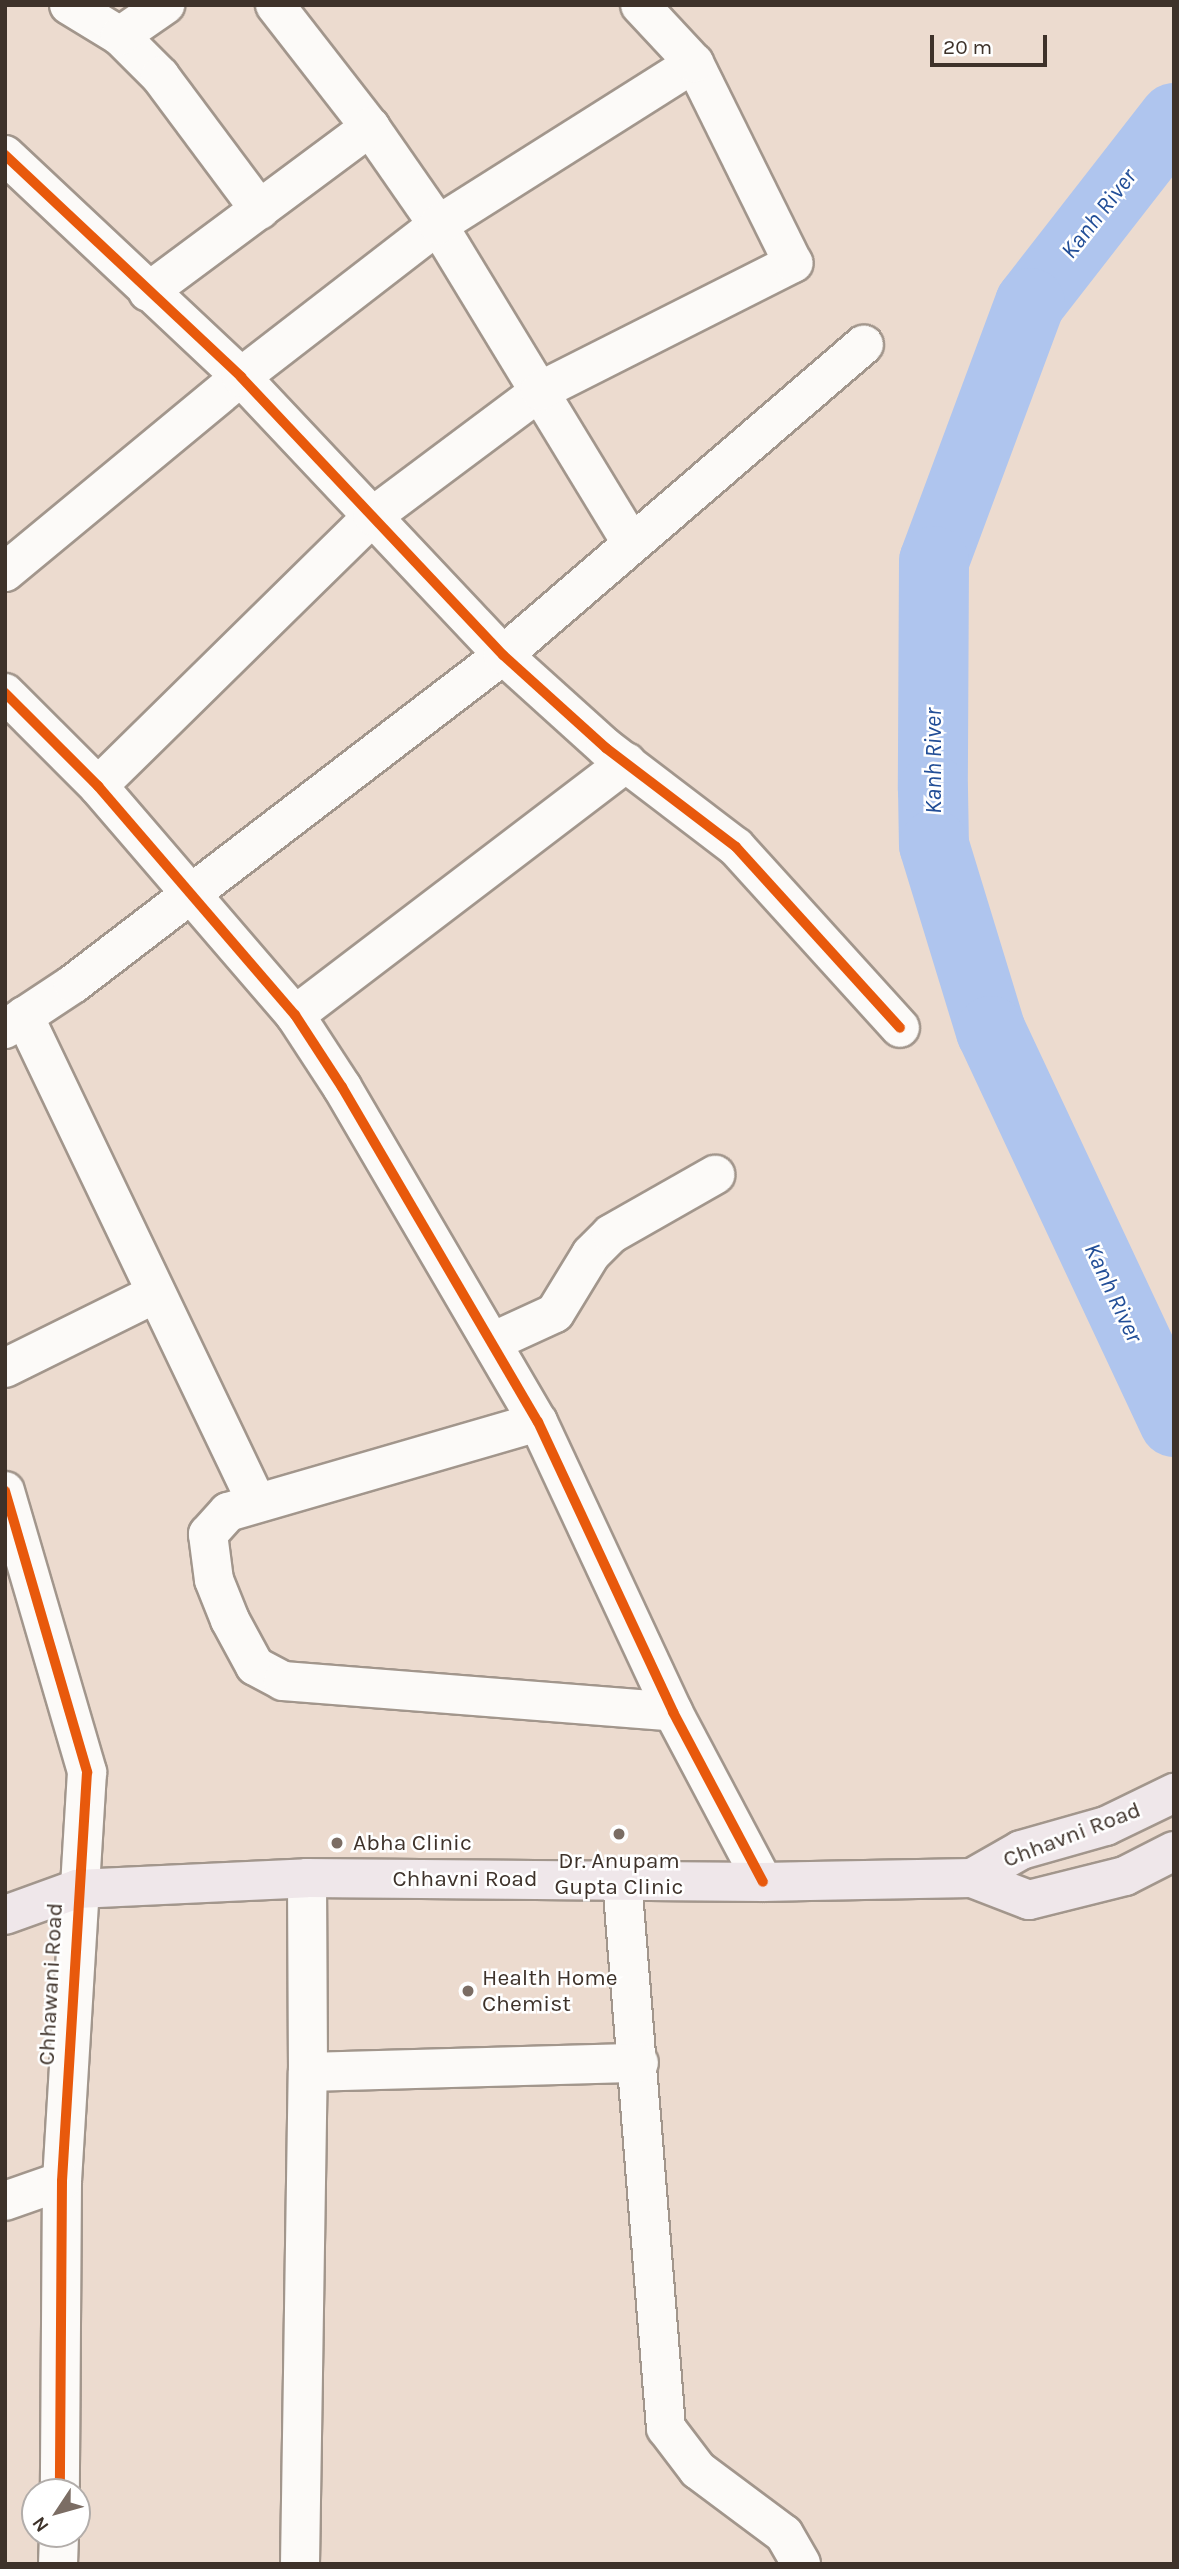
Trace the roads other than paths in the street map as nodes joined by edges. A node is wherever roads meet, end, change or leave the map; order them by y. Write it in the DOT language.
graph roads {
  1 [pos="69,5"];
  2 [pos="165,5"];
  3 [pos="275,5"];
  4 [pos="640,5"];
  5 [pos="120,36"];
  6 [pos="694,63"];
  7 [pos="370,127"];
  8 [pos="5,155"];
  9 [pos="260,210"];
  10 [pos="438,225"];
  11 [pos="148,292"];
  12 [pos="863,344"];
  13 [pos="241,377"];
  14 [pos="540,391"];
  15 [pos="373,516"];
  16 [pos="631,542"];
  17 [pos="5,572"];
  18 [pos="503,655"];
  19 [pos="5,693"];
  20 [pos="627,762"];
  21 [pos="98,786"];
  22 [pos="188,894"];
  23 [pos="295,1015"];
  24 [pos="14,1023"];
  25 [pos="901,1028"];
  26 [pos="715,1175"];
  27 [pos="155,1294"];
  28 [pos="492,1342"];
  29 [pos="5,1368"];
  30 [pos="538,1422"];
  31 [pos="5,1491"];
  32 [pos="256,1501"];
  33 [pos="673,1712"];
  34 [pos="1174,1793"];
  35 [pos="1174,1851"];
  36 [pos="307,1878"];
  37 [pos="972,1878"];
  38 [pos="622,1880"];
  39 [pos="763,1882"];
  40 [pos="77,1889"];
  41 [pos="5,1915"];
  42 [pos="639,2063"];
  43 [pos="309,2072"];
  44 [pos="62,2181"];
  45 [pos="5,2201"];
  46 [pos="60,2478"];
  47 [pos="300,2564"];
  48 [pos="801,2564"];
  1 -- 5 [label="street"];
  2 -- 5 [label="street"];
  3 -- 7 [label="street"];
  4 -- 6 [label="street"];
  5 -- 9 [label="street"];
  6 -- 10 [label="street"];
  6 -- 14 [label="street"];
  7 -- 9 [label="street"];
  7 -- 10 [label="street"];
  8 -- 11 [label="street"];
  9 -- 11 [label="street"];
  10 -- 13 [label="street"];
  10 -- 14 [label="street"];
  11 -- 13 [label="street"];
  12 -- 16 [label="street"];
  13 -- 15 [label="street"];
  13 -- 17 [label="street"];
  14 -- 15 [label="street"];
  14 -- 16 [label="street"];
  15 -- 18 [label="street"];
  15 -- 21 [label="street"];
  16 -- 18 [label="street"];
  18 -- 20 [label="street"];
  18 -- 22 [label="street"];
  19 -- 21 [label="street"];
  20 -- 23 [label="street"];
  20 -- 25 [label="street"];
  21 -- 22 [label="street"];
  22 -- 23 [label="street"];
  22 -- 24 [label="street"];
  23 -- 28 [label="street"];
  24 -- 27 [label="street"];
  26 -- 28 [label="street"];
  27 -- 29 [label="street"];
  27 -- 32 [label="street"];
  28 -- 30 [label="street"];
  30 -- 32 [label="street"];
  30 -- 33 [label="street"];
  31 -- 40 [label="street, Chhawani Road"];
  32 -- 33 [label="street"];
  33 -- 39 [label="street"];
  34 -- 37 [label="main road, Chhavni Road"];
  35 -- 37 [label="main road, Chhavni Road"];
  36 -- 38 [label="main road, Chhavni Road"];
  36 -- 40 [label="main road, Chhavni Road"];
  36 -- 43 [label="street"];
  37 -- 39 [label="main road, Chhavni Road"];
  38 -- 39 [label="main road, Chhavni Road"];
  38 -- 42 [label="street"];
  40 -- 41 [label="main road, Chhavni Road"];
  40 -- 44 [label="street, Chhawani Road"];
  42 -- 43 [label="street"];
  42 -- 48 [label="street"];
  43 -- 47 [label="street"];
  44 -- 45 [label="street"];
  44 -- 46 [label="street, Chhawani Road"];
}
